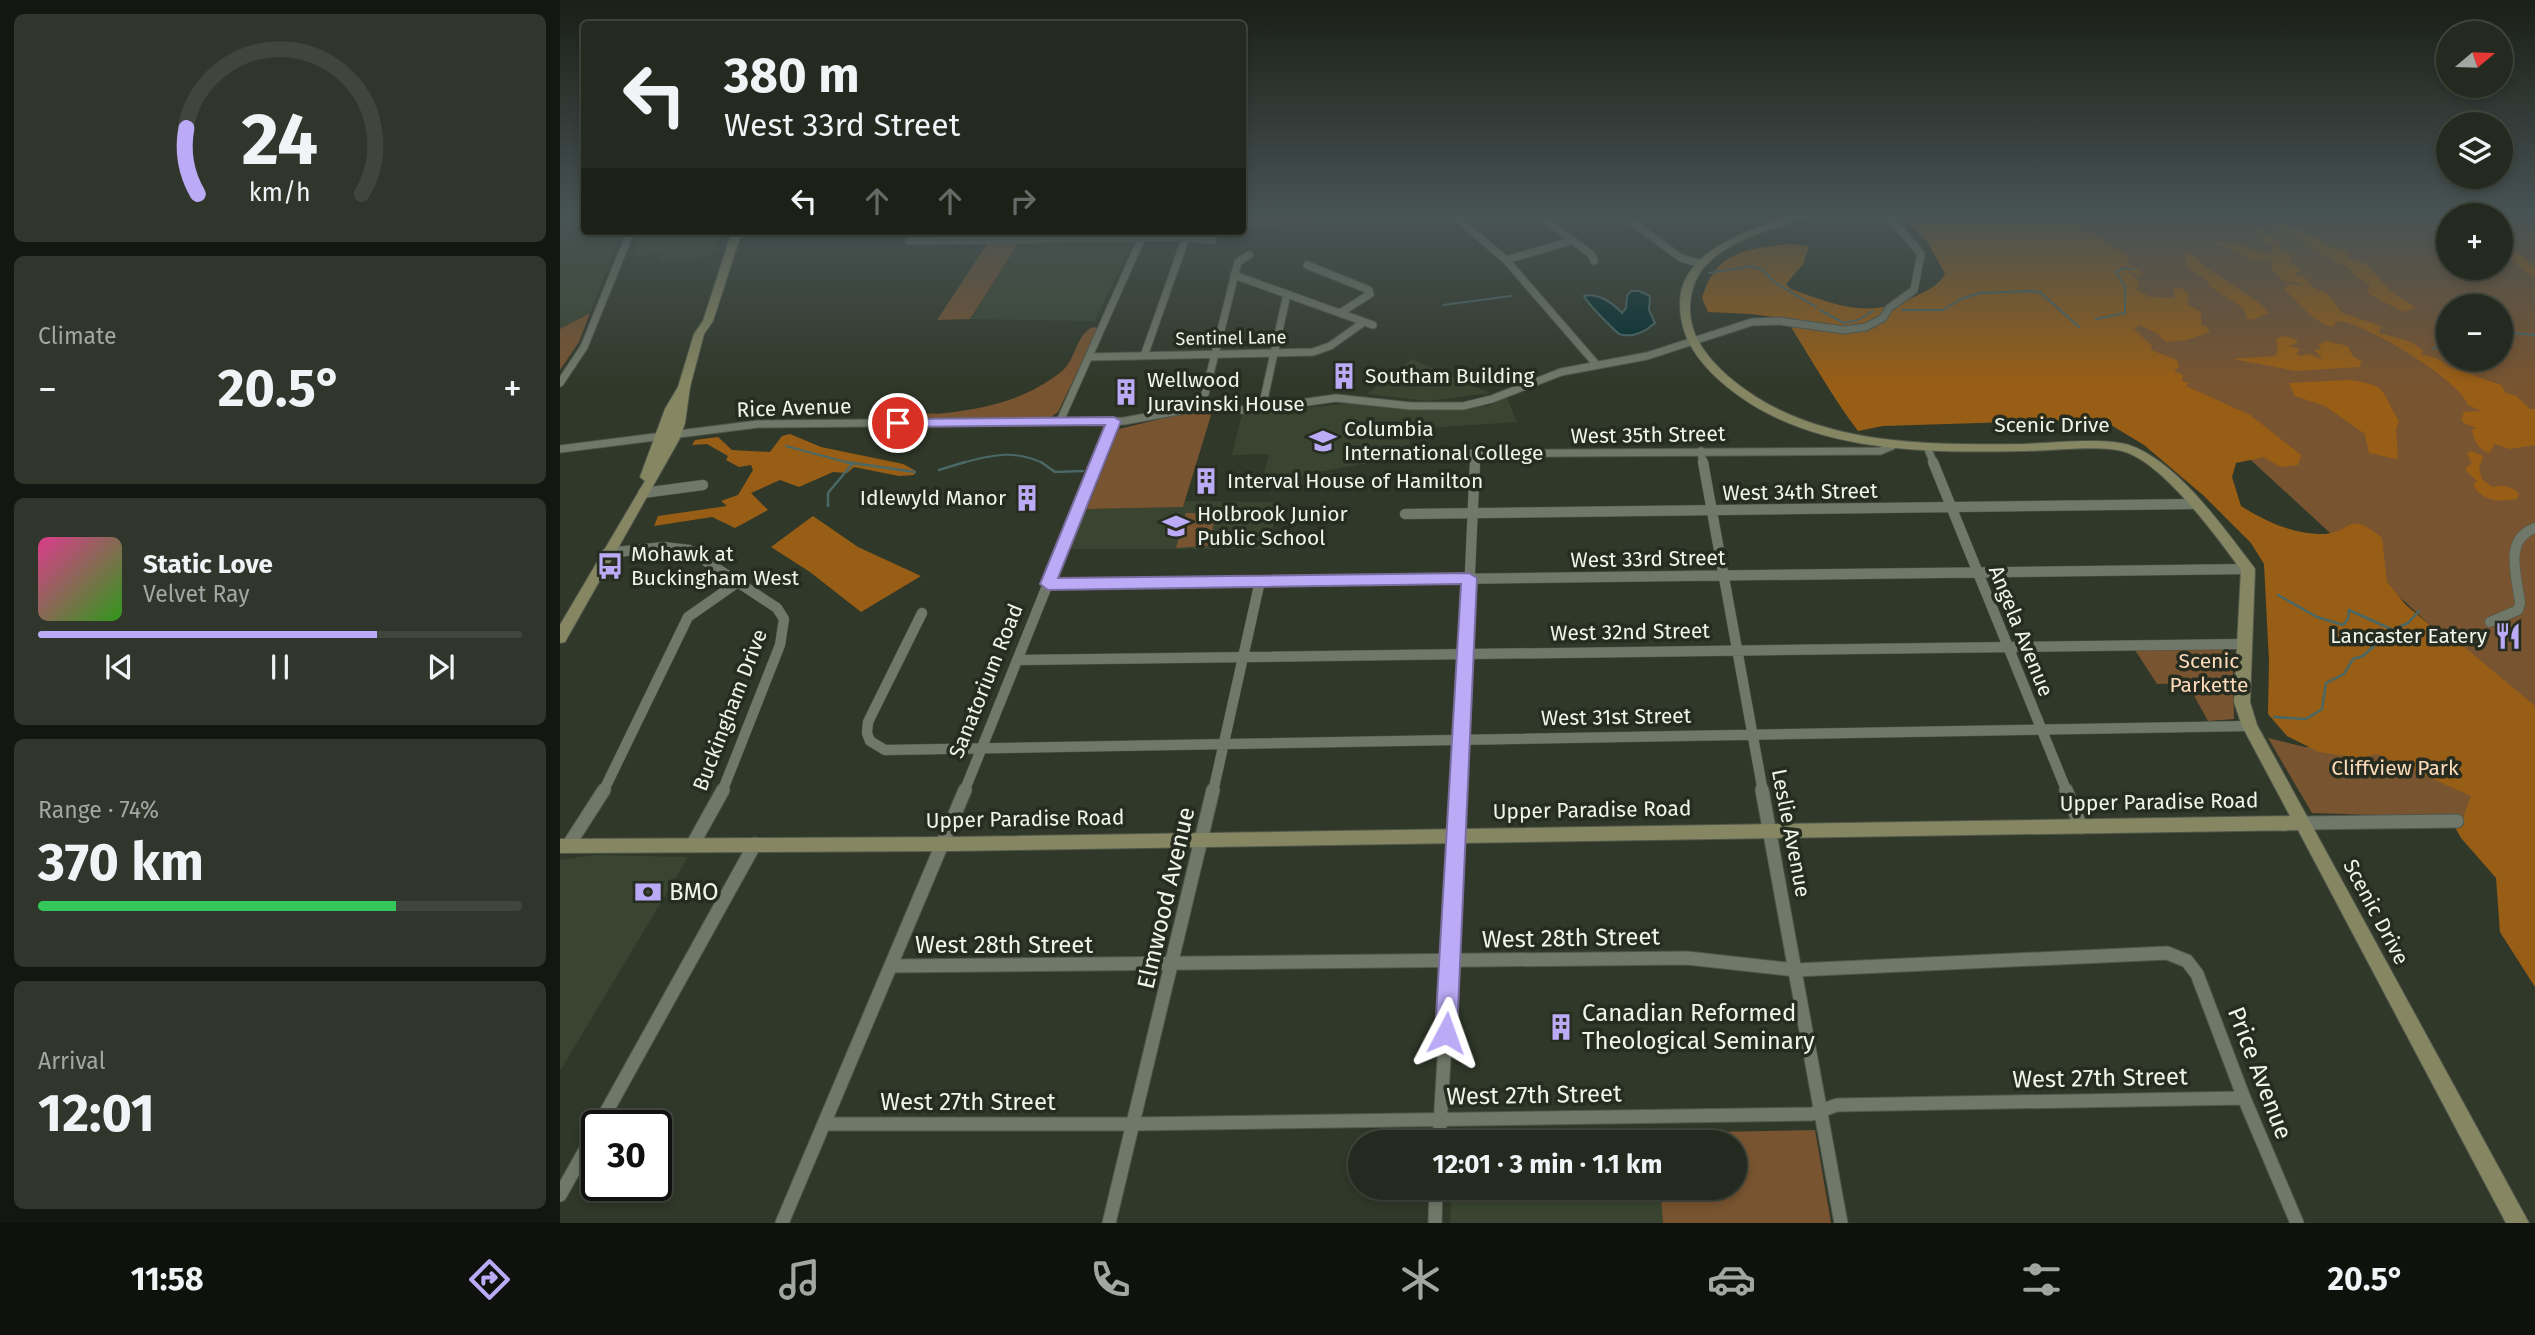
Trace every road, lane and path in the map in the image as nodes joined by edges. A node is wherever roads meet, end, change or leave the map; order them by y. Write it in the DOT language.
graph roads {
  1 [pos="615,271"];
  2 [pos="720,271"];
  3 [pos="1127,271"];
  4 [pos="1174,271"];
  5 [pos="1235,271"];
  6 [pos="1322,271"];
  7 [pos="1516,271"];
  8 [pos="1696,271"];
  9 [pos="1919,271"];
  10 [pos="1234,275"];
  11 [pos="1287,294"];
  12 [pos="1340,313"];
  13 [pos="1364,322"];
  14 [pos="1373,325"];
  15 [pos="1692,342"];
  16 [pos="1274,353"];
  17 [pos="1215,354"];
  18 [pos="1144,356"];
  19 [pos="1089,357"];
  20 [pos="1596,364"];
  21 [pos="563,375"];
  22 [pos="560,383"];
  23 [pos="1205,394"];
  24 [pos="1262,408"];
  25 [pos="1060,421"];
  26 [pos="1114,421"];
  27 [pos="667,436"];
  28 [pos="1854,439"];
  29 [pos="1892,446"];
  30 [pos="560,449"];
  31 [pos="1928,449"];
  32 [pos="1701,451"];
  33 [pos="1840,451"];
  34 [pos="1414,454"];
  35 [pos="1475,454"];
  36 [pos="703,485"];
  37 [pos="643,492"];
  38 [pos="2196,504"];
  39 [pos="1951,507"];
  40 [pos="1712,511"];
  41 [pos="1405,514"];
  42 [pos="1473,514"];
  43 [pos="2535,528"];
  44 [pos="607,553"];
  45 [pos="2248,569"];
  46 [pos="1978,573"];
  47 [pos="1724,576"];
  48 [pos="1469,578"];
  49 [pos="1260,581"];
  50 [pos="738,582"];
  51 [pos="1048,584"];
  52 [pos="922,613"];
  53 [pos="2490,622"];
  54 [pos="560,638"];
  55 [pos="2244,644"];
  56 [pos="2007,646"];
  57 [pos="1737,650"];
  58 [pos="1466,654"];
  59 [pos="1242,657"];
  60 [pos="1017,660"];
  61 [pos="2250,726"];
  62 [pos="2040,731"];
  63 [pos="1752,733"];
  64 [pos="1461,739"];
  65 [pos="1223,742"];
  66 [pos="982,747"];
  67 [pos="2457,821"];
  68 [pos="2302,823"];
  69 [pos="2081,827"];
  70 [pos="1771,830"];
  71 [pos="1458,834"];
  72 [pos="1202,839"];
  73 [pos="693,844"];
  74 [pos="755,844"];
  75 [pos="943,844"];
  76 [pos="564,846"];
  77 [pos="2167,953"];
  78 [pos="1450,961"];
  79 [pos="1172,965"];
  80 [pos="891,966"];
  81 [pos="1796,970"];
  82 [pos="2244,1098"];
  83 [pos="607,1110"];
  84 [pos="1821,1111"];
  85 [pos="1441,1120"];
  86 [pos="824,1124"];
  87 [pos="1132,1124"];
  88 [pos="1440,1130"];
  89 [pos="581,1157"];
  90 [pos="560,1195"];
  91 [pos="1436,1200"];
  92 [pos="782,1223"];
  93 [pos="1109,1223"];
  94 [pos="1435,1223"];
  95 [pos="1841,1223"];
  96 [pos="2297,1223"];
  97 [pos="2518,1223"];
  1 -- 21 [label="street"];
  2 -- 27 [label="street"];
  3 -- 19 [label="street"];
  4 -- 18 [label="street"];
  5 -- 10 [label="street"];
  6 -- 12 [label="street"];
  7 -- 20 [label="street"];
  8 -- 15 [label="street, Scenic Drive"];
  9 -- 15 [label="street"];
  10 -- 11 [label="street"];
  10 -- 17 [label="street"];
  11 -- 12 [label="street"];
  11 -- 16 [label="street"];
  12 -- 13 [label="street"];
  13 -- 14 [label="street"];
  13 -- 16 [label="street, Sentinel Lane"];
  15 -- 20 [label="street"];
  15 -- 28 [label="street, Scenic Drive"];
  16 -- 17 [label="street, Sentinel Lane"];
  16 -- 24 [label="street"];
  17 -- 18 [label="street, Sentinel Lane"];
  17 -- 23 [label="street"];
  18 -- 19 [label="street, Sentinel Lane"];
  19 -- 25 [label="street"];
  20 -- 24 [label="street"];
  21 -- 22 [label="street"];
  24 -- 26 [label="street"];
  25 -- 26 [label="street, Rice Avenue"];
  25 -- 27 [label="street, Rice Avenue"];
  26 -- 51 [label="street, Sanatorium Road"];
  27 -- 30 [label="street, Rice Avenue"];
  27 -- 37 [label="street"];
  28 -- 29 [label="street, Scenic Drive"];
  28 -- 33 [label="street"];
  29 -- 31 [label="street, Scenic Drive"];
  29 -- 33 [label="street, West 35th Street"];
  31 -- 38 [label="street, Scenic Drive"];
  31 -- 39 [label="street, Angela Avenue"];
  32 -- 33 [label="street, West 35th Street"];
  32 -- 35 [label="street, West 35th Street"];
  32 -- 40 [label="street, Leslie Avenue"];
  34 -- 35 [label="street, West 35th Street"];
  35 -- 42 [label="street"];
  36 -- 37 [label="street"];
  37 -- 44 [label="street"];
  38 -- 39 [label="street, West 34th Street"];
  38 -- 45 [label="street, Scenic Drive"];
  39 -- 40 [label="street, West 34th Street"];
  39 -- 46 [label="street, Angela Avenue"];
  40 -- 42 [label="street, West 34th Street"];
  40 -- 47 [label="street, Leslie Avenue"];
  41 -- 42 [label="street, West 34th Street"];
  42 -- 48 [label="street"];
  43 -- 53 [label="street"];
  44 -- 50 [label="street, Buckingham Drive"];
  44 -- 54 [label="street"];
  45 -- 46 [label="street, West 33rd Street"];
  45 -- 55 [label="street, Scenic Drive"];
  46 -- 47 [label="street, West 33rd Street"];
  46 -- 56 [label="street, Angela Avenue"];
  47 -- 48 [label="street, West 33rd Street"];
  47 -- 57 [label="street, Leslie Avenue"];
  48 -- 49 [label="street, West 33rd Street"];
  48 -- 58 [label="street"];
  49 -- 51 [label="street, West 33rd Street"];
  49 -- 59 [label="street, Elmwood Avenue"];
  50 -- 73 [label="street, Buckingham Drive"];
  50 -- 76 [label="street"];
  51 -- 60 [label="street, Sanatorium Road"];
  52 -- 66 [label="street, West 31st Street"];
  55 -- 56 [label="street, West 32nd Street"];
  55 -- 61 [label="street, Scenic Drive"];
  56 -- 57 [label="street, West 32nd Street"];
  56 -- 62 [label="street, Angela Avenue"];
  57 -- 58 [label="street, West 32nd Street"];
  57 -- 63 [label="street, Leslie Avenue"];
  58 -- 59 [label="street, West 32nd Street"];
  58 -- 64 [label="street"];
  59 -- 60 [label="street, West 32nd Street"];
  59 -- 65 [label="street, Elmwood Avenue"];
  60 -- 66 [label="street, Sanatorium Road"];
  61 -- 62 [label="street, West 31st Street"];
  61 -- 68 [label="street, Scenic Drive"];
  62 -- 63 [label="street, West 31st Street"];
  62 -- 69 [label="street, Angela Avenue"];
  63 -- 64 [label="street, West 31st Street"];
  63 -- 70 [label="street, Leslie Avenue"];
  64 -- 65 [label="street, West 31st Street"];
  64 -- 71 [label="street"];
  65 -- 66 [label="street, West 31st Street"];
  65 -- 72 [label="street, Elmwood Avenue"];
  66 -- 75 [label="street, Sanatorium Road"];
  67 -- 68 [label="street, Upper Paradise Road"];
  68 -- 69 [label="street, Upper Paradise Road"];
  68 -- 97 [label="street, Scenic Drive"];
  69 -- 70 [label="street, Upper Paradise Road"];
  70 -- 71 [label="street, Upper Paradise Road"];
  70 -- 81 [label="street, Leslie Avenue"];
  71 -- 72 [label="street, Upper Paradise Road"];
  71 -- 78 [label="street"];
  72 -- 75 [label="street, Upper Paradise Road"];
  72 -- 79 [label="street, Elmwood Avenue"];
  73 -- 74 [label="street, Upper Paradise Road"];
  73 -- 76 [label="street, Upper Paradise Road"];
  74 -- 75 [label="street, Upper Paradise Road"];
  74 -- 83 [label="street"];
  75 -- 80 [label="street, Sanatorium Road"];
  77 -- 81 [label="street, West 28th Street"];
  77 -- 82 [label="street, Price Avenue"];
  78 -- 79 [label="street, West 28th Street"];
  78 -- 81 [label="street, West 28th Street"];
  78 -- 85 [label="street"];
  79 -- 80 [label="street, West 28th Street"];
  79 -- 87 [label="street, Elmwood Avenue"];
  80 -- 86 [label="street, Sanatorium Road"];
  81 -- 84 [label="street, Leslie Avenue"];
  82 -- 84 [label="street, West 27th Street"];
  82 -- 96 [label="street, Price Avenue"];
  84 -- 85 [label="street, West 27th Street"];
  84 -- 95 [label="street, Leslie Avenue"];
  85 -- 87 [label="street, West 27th Street"];
  85 -- 88 [label="street"];
  86 -- 87 [label="street, West 27th Street"];
  86 -- 92 [label="street, Sanatorium Road"];
  87 -- 93 [label="street, Elmwood Avenue"];
  89 -- 90 [label="street"];
  91 -- 94 [label="street"];
}
